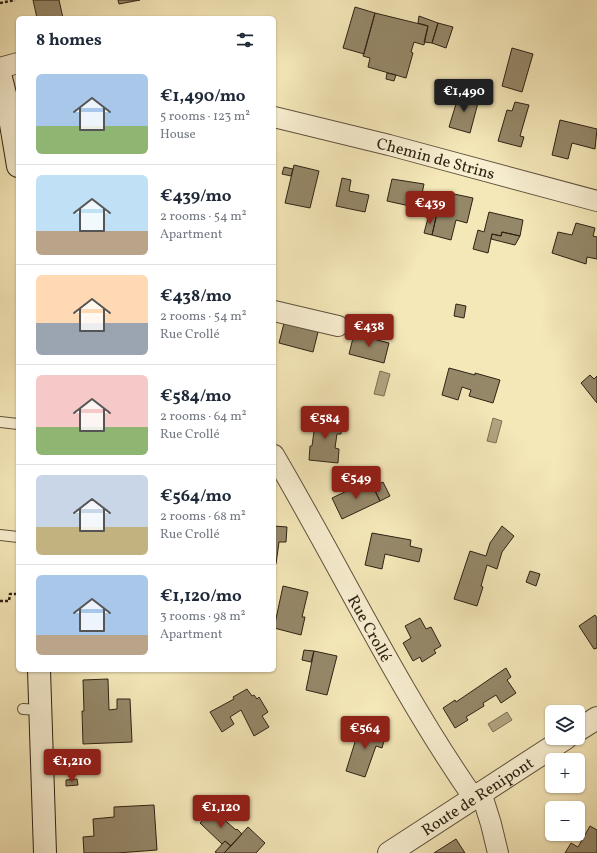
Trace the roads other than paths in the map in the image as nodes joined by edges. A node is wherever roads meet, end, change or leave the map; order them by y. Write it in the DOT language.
graph roads {
  1 [pos="16,64"];
  2 [pos="0,68"];
  3 [pos="0,74"];
  4 [pos="276,117"];
  5 [pos="16,154"];
  6 [pos="597,201"];
  7 [pos="276,311"];
  8 [pos="338,326"];
  9 [pos="0,422"];
  10 [pos="16,424"];
  11 [pos="276,459"];
  12 [pos="0,535"];
  13 [pos="16,537"];
  14 [pos="39,672"];
  15 [pos="597,718"];
  16 [pos="585,726"];
  17 [pos="555,745"];
  18 [pos="477,795"];
  19 [pos="45,853"];
  20 [pos="389,853"];
  21 [pos="498,853"];
  1 -- 2 [label="street"];
  3 -- 5 [label="main road"];
  4 -- 6 [label="street, Chemin de Strins"];
  7 -- 8 [label="street"];
  9 -- 10 [label="lane"];
  11 -- 18 [label="street, Rue Crollé"];
  12 -- 13 [label="lane"];
  14 -- 19 [label="main road"];
  15 -- 16 [label="main road"];
  17 -- 18 [label="main road, Route de Renipont"];
  18 -- 20 [label="main road, Route de Renipont"];
  18 -- 21 [label="street, Rue Crollé"];
}
